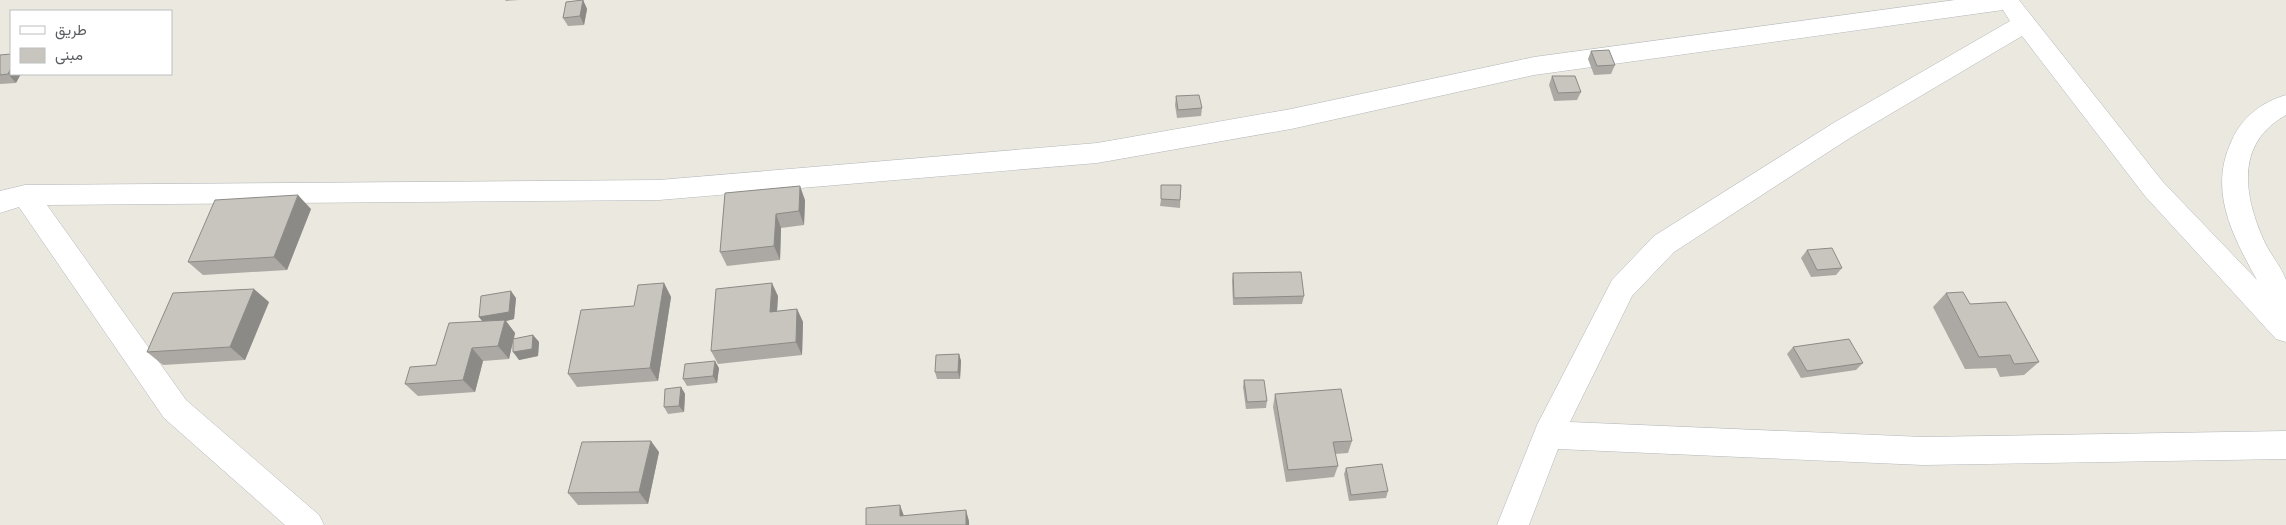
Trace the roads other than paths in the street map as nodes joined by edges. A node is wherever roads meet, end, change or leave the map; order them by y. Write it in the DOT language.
graph roads {
  1 [pos="2008,0"];
  2 [pos="2025,23"];
  3 [pos="2286,104"];
  4 [pos="12,198"];
  5 [pos="2286,308"];
  6 [pos="2286,330"];
  7 [pos="1548,435"];
  8 [pos="2286,446"];
  9 [pos="308,525"];
  10 [pos="1513,525"];
  1 -- 2 [label="street"];
  1 -- 4 [label="street"];
  2 -- 6 [label="street"];
  2 -- 7 [label="street"];
  3 -- 5 [label="street"];
  4 -- 9 [label="street"];
  7 -- 8 [label="street"];
  7 -- 10 [label="street"];
}
